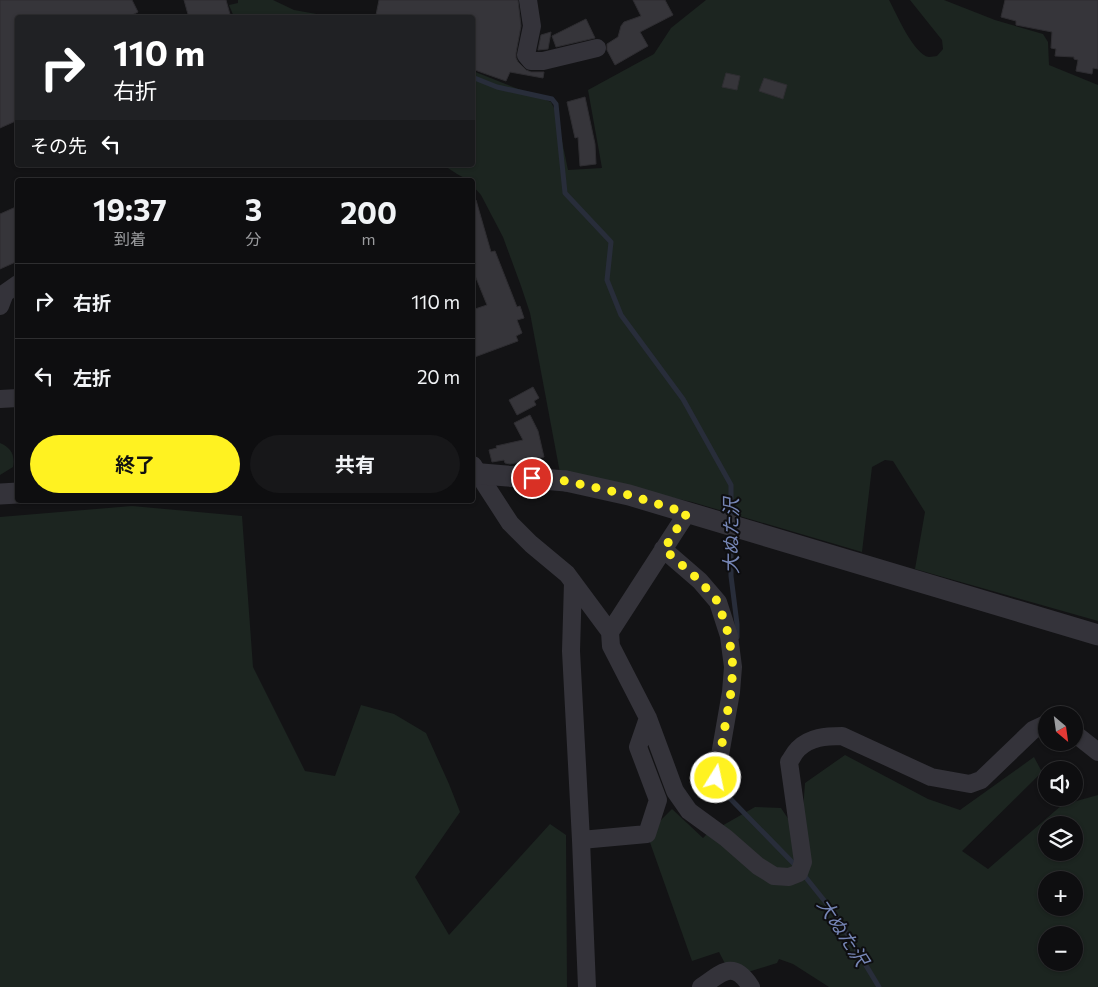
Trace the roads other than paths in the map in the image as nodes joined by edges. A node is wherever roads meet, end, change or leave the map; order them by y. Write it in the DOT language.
graph roads {
  1 [pos="528,0"];
  2 [pos="597,48"];
  3 [pos="15,286"];
  4 [pos="0,306"];
  5 [pos="0,398"];
  6 [pos="15,398"];
  7 [pos="475,470"];
  8 [pos="475,474"];
  9 [pos="15,493"];
  10 [pos="0,494"];
  11 [pos="687,513"];
  12 [pos="664,549"];
  13 [pos="573,582"];
  14 [pos="610,632"];
  15 [pos="1098,635"];
  16 [pos="648,718"];
  17 [pos="1038,728"];
  18 [pos="1083,740"];
  19 [pos="1098,752"];
  20 [pos="716,778"];
  21 [pos="581,840"];
  22 [pos="587,987"];
  23 [pos="701,987"];
  24 [pos="750,987"];
  1 -- 2 [label="street"];
  3 -- 4 [label="street"];
  5 -- 6 [label="street"];
  7 -- 13 [label="street"];
  8 -- 11 [label="street, bridge"];
  9 -- 10 [label="street"];
  11 -- 12 [label="street"];
  11 -- 15 [label="street"];
  12 -- 14 [label="street"];
  12 -- 20 [label="street"];
  13 -- 14 [label="street"];
  13 -- 21 [label="street"];
  14 -- 16 [label="street"];
  16 -- 17 [label="street"];
  16 -- 21 [label="street"];
  18 -- 19 [label="street"];
  21 -- 22 [label="street"];
  23 -- 24 [label="street"];
}
